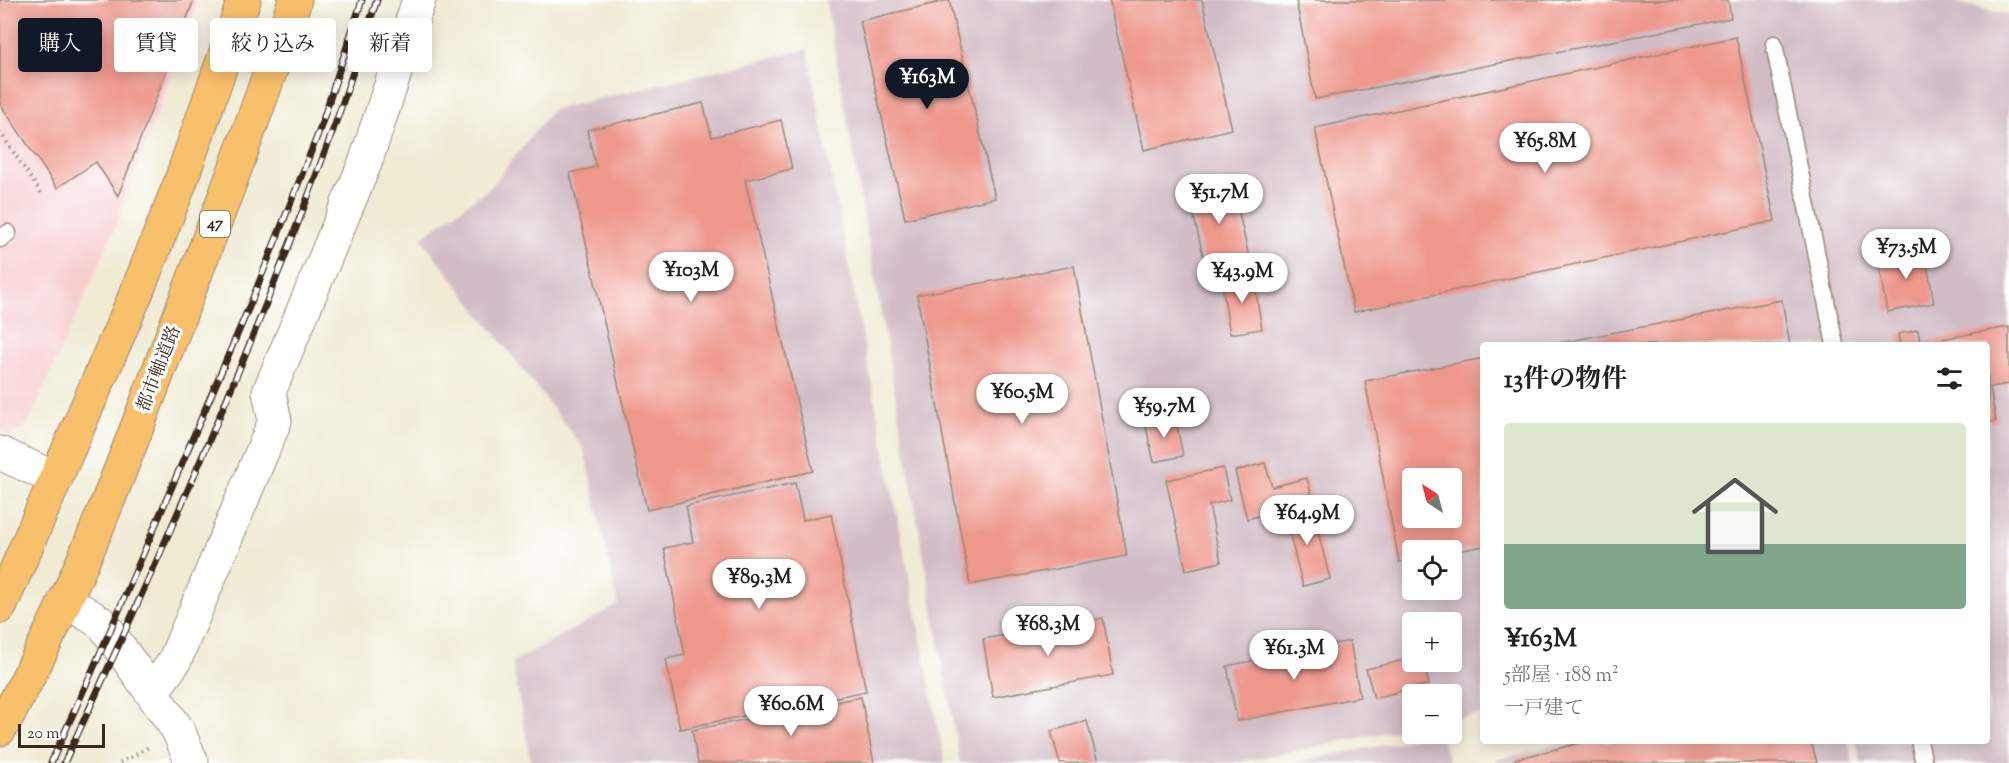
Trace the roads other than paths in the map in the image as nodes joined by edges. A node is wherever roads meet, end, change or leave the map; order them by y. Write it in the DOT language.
graph roads {
  1 [pos="244,0"];
  2 [pos="296,0"];
  3 [pos="418,0"];
  4 [pos="1774,44"];
  5 [pos="1834,342"];
  6 [pos="0,453"];
  7 [pos="56,479"];
  8 [pos="64,600"];
  9 [pos="0,608"];
  10 [pos="152,692"];
  11 [pos="0,729"];
  12 [pos="1920,744"];
  13 [pos="192,763"];
  14 [pos="1924,763"];
  1 -- 7 [label="main road"];
  2 -- 8 [label="main road, 都市軸道路 / 47"];
  3 -- 10 [label="street"];
  4 -- 5 [label="lane"];
  6 -- 7 [label="street"];
  7 -- 9 [label="main road"];
  8 -- 10 [label="street"];
  8 -- 11 [label="main road, 都市軸道路 / 47"];
  10 -- 13 [label="street"];
  12 -- 14 [label="lane"];
}
